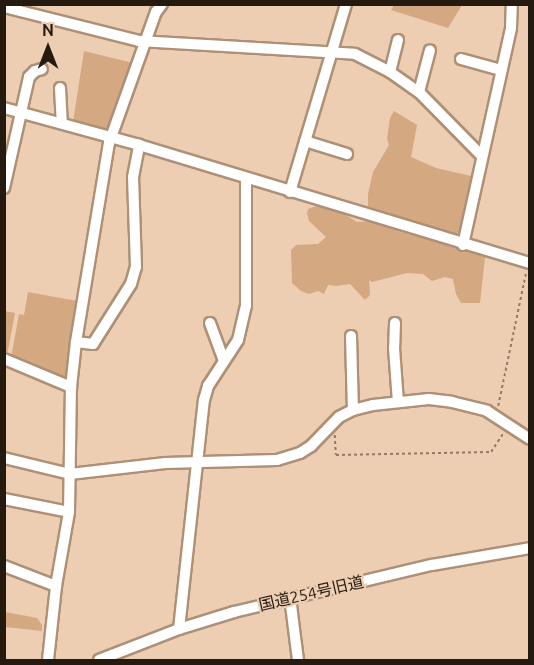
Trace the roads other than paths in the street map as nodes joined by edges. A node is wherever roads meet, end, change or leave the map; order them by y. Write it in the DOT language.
graph roads {
  1 [pos="162,4"];
  2 [pos="346,4"];
  3 [pos="512,4"];
  4 [pos="4,7"];
  5 [pos="398,40"];
  6 [pos="146,41"];
  7 [pos="430,50"];
  8 [pos="332,51"];
  9 [pos="461,59"];
  10 [pos="42,69"];
  11 [pos="501,70"];
  12 [pos="390,72"];
  13 [pos="60,88"];
  14 [pos="419,92"];
  15 [pos="4,108"];
  16 [pos="23,112"];
  17 [pos="62,123"];
  18 [pos="111,138"];
  19 [pos="305,141"];
  20 [pos="139,146"];
  21 [pos="347,154"];
  22 [pos="482,156"];
  23 [pos="246,178"];
  24 [pos="4,188"];
  25 [pos="290,192"];
  26 [pos="463,245"];
  27 [pos="529,263"];
  28 [pos="210,323"];
  29 [pos="395,323"];
  30 [pos="351,336"];
  31 [pos="76,342"];
  32 [pos="4,359"];
  33 [pos="224,361"];
  34 [pos="71,387"];
  35 [pos="398,402"];
  36 [pos="353,410"];
  37 [pos="530,439"];
  38 [pos="4,458"];
  39 [pos="198,463"];
  40 [pos="70,474"];
  41 [pos="4,499"];
  42 [pos="69,512"];
  43 [pos="530,548"];
  44 [pos="4,566"];
  45 [pos="56,586"];
  46 [pos="290,597"];
  47 [pos="180,629"];
  48 [pos="48,660"];
  49 [pos="99,660"];
  50 [pos="298,660"];
  1 -- 6 [label="street"];
  2 -- 8 [label="street"];
  3 -- 11 [label="street"];
  4 -- 6 [label="street"];
  5 -- 12 [label="street"];
  6 -- 8 [label="street"];
  6 -- 18 [label="street"];
  7 -- 14 [label="street"];
  8 -- 12 [label="street"];
  8 -- 19 [label="street"];
  9 -- 11 [label="street"];
  10 -- 16 [label="street"];
  11 -- 22 [label="street"];
  12 -- 14 [label="street"];
  13 -- 17 [label="street"];
  14 -- 22 [label="street"];
  15 -- 16 [label="street"];
  16 -- 17 [label="street"];
  16 -- 24 [label="street"];
  17 -- 18 [label="street"];
  18 -- 20 [label="street"];
  18 -- 31 [label="street"];
  19 -- 21 [label="street"];
  19 -- 25 [label="street"];
  20 -- 23 [label="street"];
  20 -- 31 [label="street"];
  22 -- 26 [label="street"];
  23 -- 25 [label="street"];
  23 -- 33 [label="street"];
  25 -- 26 [label="street"];
  26 -- 27 [label="street"];
  28 -- 33 [label="street"];
  29 -- 35 [label="street"];
  30 -- 36 [label="street"];
  31 -- 34 [label="street"];
  32 -- 34 [label="street"];
  33 -- 39 [label="street"];
  34 -- 40 [label="street"];
  35 -- 36 [label="street"];
  35 -- 37 [label="street"];
  36 -- 39 [label="street"];
  38 -- 40 [label="street"];
  39 -- 40 [label="street"];
  39 -- 47 [label="street"];
  40 -- 42 [label="street"];
  41 -- 42 [label="street"];
  42 -- 45 [label="street"];
  43 -- 46 [label="street, 国道254号旧道"];
  44 -- 45 [label="street"];
  45 -- 48 [label="street"];
  46 -- 47 [label="street, 国道254号旧道"];
  46 -- 50 [label="street"];
  47 -- 49 [label="street, 国道254号旧道"];
}
